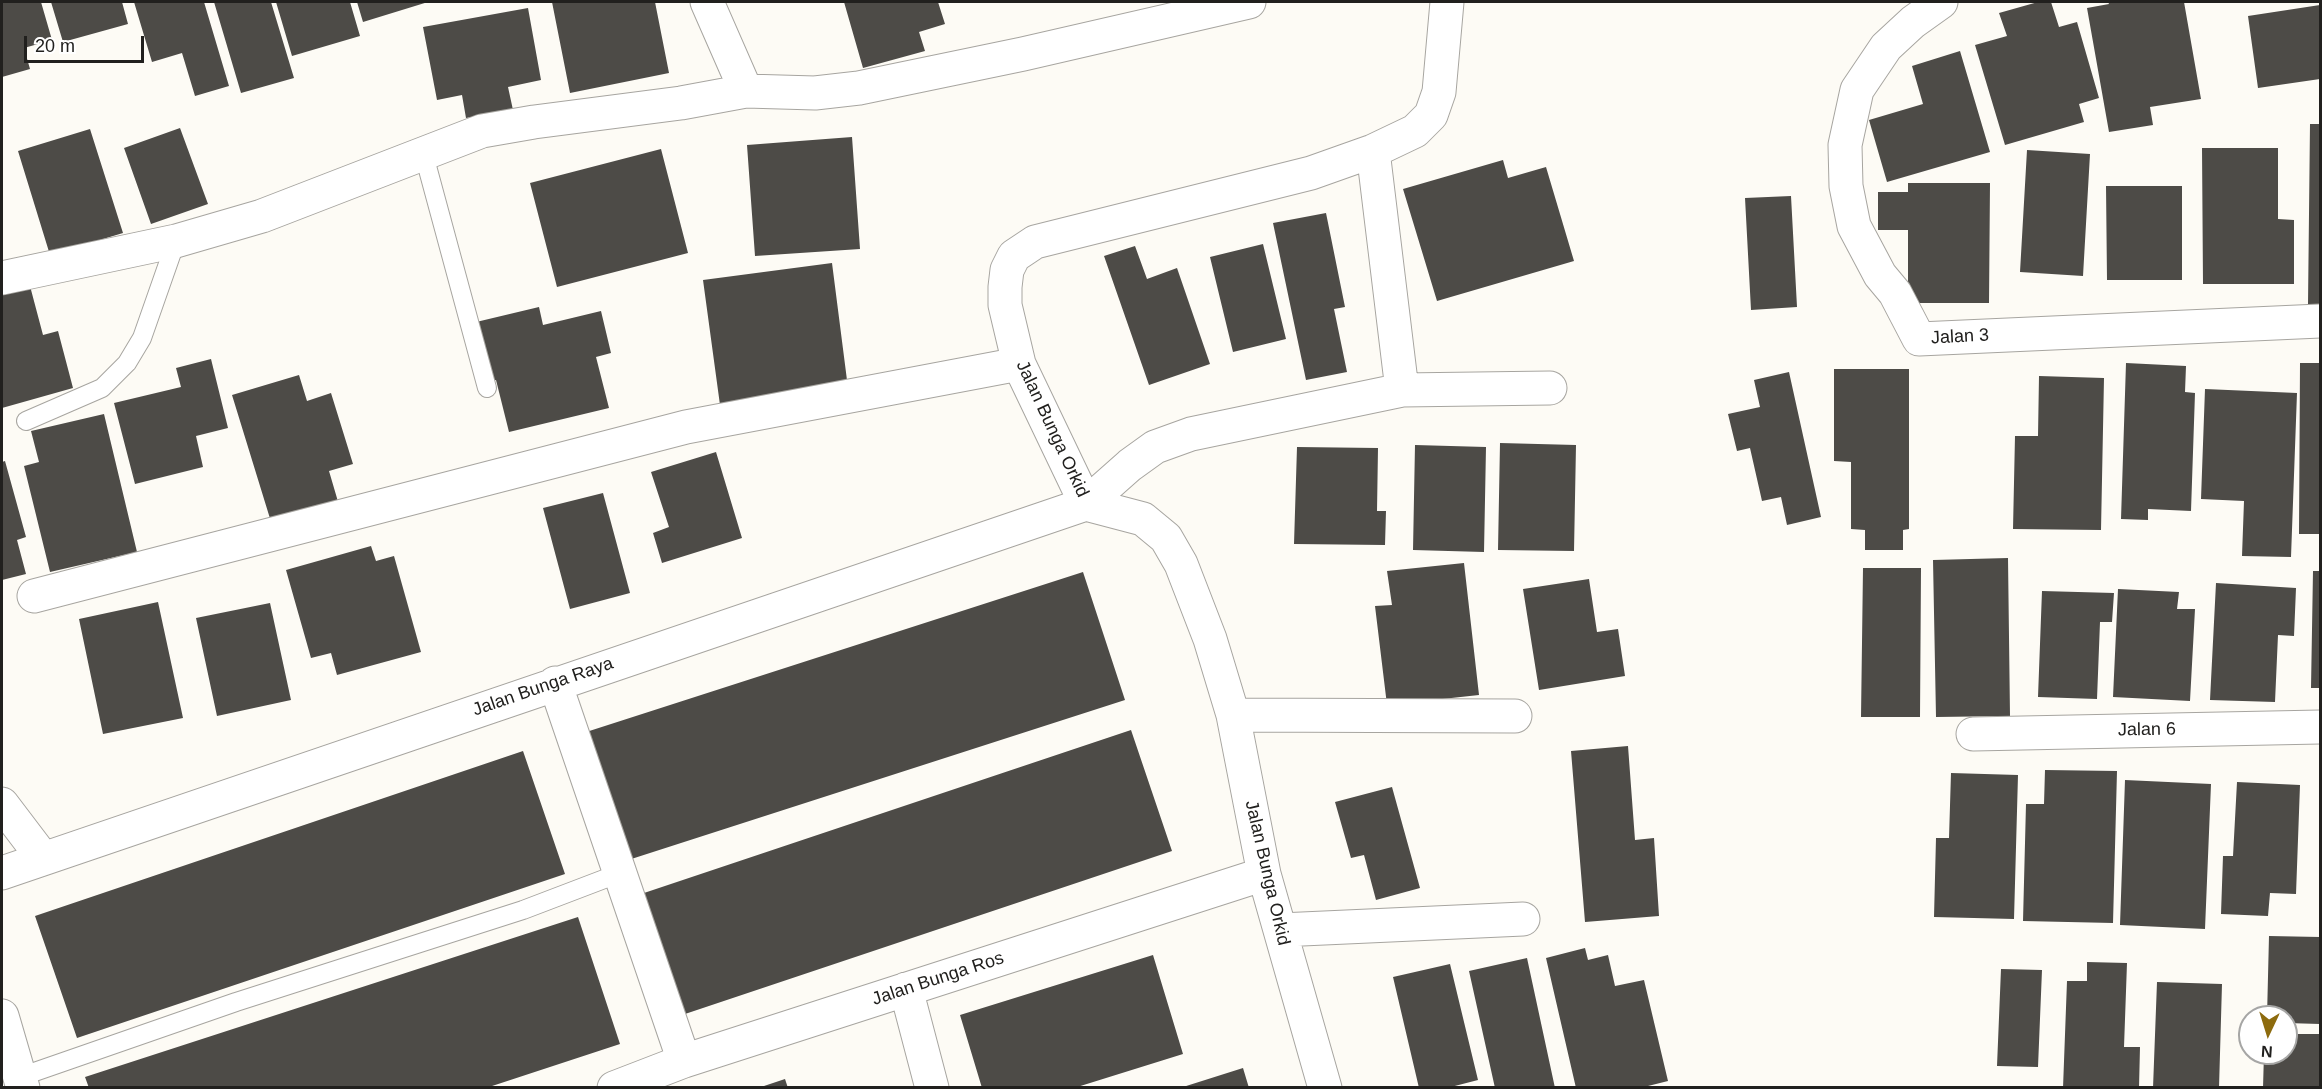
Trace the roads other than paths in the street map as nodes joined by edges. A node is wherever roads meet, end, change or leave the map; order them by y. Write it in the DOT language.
graph roads {
  1 [pos="707,2"];
  2 [pos="1249,2"];
  3 [pos="1447,2"];
  4 [pos="1941,2"];
  5 [pos="746,91"];
  6 [pos="1373,151"];
  7 [pos="424,155"];
  8 [pos="176,241"];
  9 [pos="2,278"];
  10 [pos="2320,321"];
  11 [pos="1019,364"];
  12 [pos="487,388"];
  13 [pos="1550,388"];
  14 [pos="1402,390"];
  15 [pos="26,421"];
  16 [pos="1086,504"];
  17 [pos="34,596"];
  18 [pos="555,683"];
  19 [pos="1233,715"];
  20 [pos="1515,716"];
  21 [pos="2320,727"];
  22 [pos="1973,734"];
  23 [pos="2,804"];
  24 [pos="43,858"];
  25 [pos="2,873"];
  26 [pos="620,873"];
  27 [pos="1264,874"];
  28 [pos="1523,920"];
  29 [pos="1280,930"];
  30 [pos="906,989"];
  31 [pos="2,1016"];
  32 [pos="684,1061"];
  33 [pos="21,1082"];
  34 [pos="614,1088"];
  35 [pos="932,1088"];
  36 [pos="1325,1088"];
  1 -- 5 [label="street"];
  2 -- 5 [label="street"];
  3 -- 6 [label="street, Jalan Bunga Orkid"];
  4 -- 10 [label="street, Jalan 3"];
  5 -- 7 [label="street"];
  6 -- 11 [label="street, Jalan Bunga Orkid"];
  6 -- 14 [label="street"];
  7 -- 8 [label="street"];
  7 -- 12 [label="lane"];
  8 -- 9 [label="street"];
  8 -- 15 [label="lane"];
  11 -- 16 [label="street, Jalan Bunga Orkid"];
  11 -- 17 [label="street"];
  13 -- 14 [label="street"];
  14 -- 16 [label="street"];
  16 -- 18 [label="street, Jalan Bunga Raya"];
  16 -- 19 [label="street, Jalan Bunga Orkid"];
  18 -- 24 [label="street, Jalan Bunga Raya"];
  18 -- 26 [label="street"];
  19 -- 20 [label="street"];
  19 -- 27 [label="street, Jalan Bunga Orkid"];
  21 -- 22 [label="street, Jalan 6"];
  23 -- 24 [label="street"];
  24 -- 25 [label="street, Jalan Bunga Raya"];
  26 -- 32 [label="street"];
  26 -- 33 [label="lane"];
  27 -- 29 [label="street, Jalan Bunga Orkid"];
  27 -- 30 [label="street, Jalan Bunga Ros"];
  28 -- 29 [label="street"];
  29 -- 36 [label="street, Jalan Bunga Orkid"];
  30 -- 32 [label="street, Jalan Bunga Ros"];
  30 -- 35 [label="street"];
  31 -- 33 [label="street"];
  32 -- 34 [label="street, Jalan Bunga Ros"];
}
